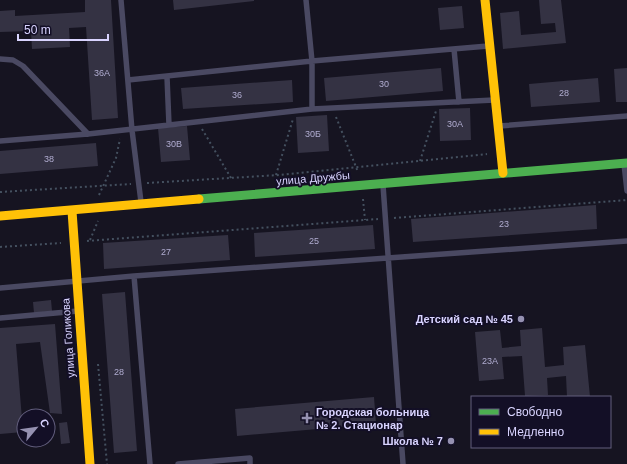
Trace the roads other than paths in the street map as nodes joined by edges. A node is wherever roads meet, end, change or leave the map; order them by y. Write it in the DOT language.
graph roads {
  1 [pos="121,0"];
  2 [pos="306,0"];
  3 [pos="485,0"];
  4 [pos="490,46"];
  5 [pos="454,49"];
  6 [pos="0,59"];
  7 [pos="312,61"];
  8 [pos="167,77"];
  9 [pos="128,80"];
  10 [pos="495,100"];
  11 [pos="459,102"];
  12 [pos="312,109"];
  13 [pos="627,116"];
  14 [pos="169,125"];
  15 [pos="498,126"];
  16 [pos="132,130"];
  17 [pos="88,134"];
  18 [pos="0,140"];
  19 [pos="626,163"];
  20 [pos="503,173"];
  21 [pos="383,185"];
  22 [pos="627,191"];
  23 [pos="141,205"];
  24 [pos="72,211"];
  25 [pos="0,216"];
  26 [pos="627,241"];
  27 [pos="389,257"];
  28 [pos="134,276"];
  29 [pos="76,280"];
  30 [pos="0,288"];
  31 [pos="78,311"];
  32 [pos="0,318"];
  33 [pos="90,464"];
  34 [pos="150,464"];
  35 [pos="178,464"];
  36 [pos="250,464"];
  37 [pos="403,464"];
  1 -- 9 [label="lane"];
  2 -- 7 [label="lane"];
  3 -- 4 [label="main road"];
  4 -- 5 [label="lane"];
  4 -- 10 [label="main road"];
  5 -- 7 [label="lane"];
  5 -- 11 [label="lane"];
  6 -- 17 [label="lane"];
  7 -- 8 [label="lane"];
  7 -- 12 [label="lane"];
  8 -- 9 [label="lane"];
  8 -- 14 [label="lane"];
  9 -- 16 [label="lane"];
  10 -- 11 [label="lane"];
  10 -- 15 [label="main road"];
  11 -- 12 [label="lane"];
  12 -- 14 [label="lane"];
  13 -- 15 [label="lane"];
  14 -- 16 [label="lane"];
  15 -- 20 [label="main road"];
  16 -- 17 [label="lane"];
  16 -- 23 [label="lane"];
  17 -- 18 [label="lane"];
  19 -- 20 [label="main road, улица Дружбы"];
  19 -- 22 [label="lane"];
  20 -- 21 [label="main road, улица Дружбы"];
  21 -- 23 [label="main road, улица Дружбы"];
  21 -- 27 [label="lane"];
  23 -- 24 [label="main road, улица Дружбы"];
  24 -- 25 [label="main road, улица Дружбы"];
  24 -- 29 [label="main road, улица Голикова"];
  26 -- 27 [label="lane"];
  27 -- 28 [label="lane"];
  27 -- 37 [label="lane"];
  28 -- 29 [label="lane"];
  28 -- 34 [label="lane"];
  29 -- 30 [label="lane"];
  29 -- 31 [label="main road, улица Голикова"];
  31 -- 32 [label="lane"];
  31 -- 33 [label="main road, улица Голикова"];
  35 -- 36 [label="lane"];
}
